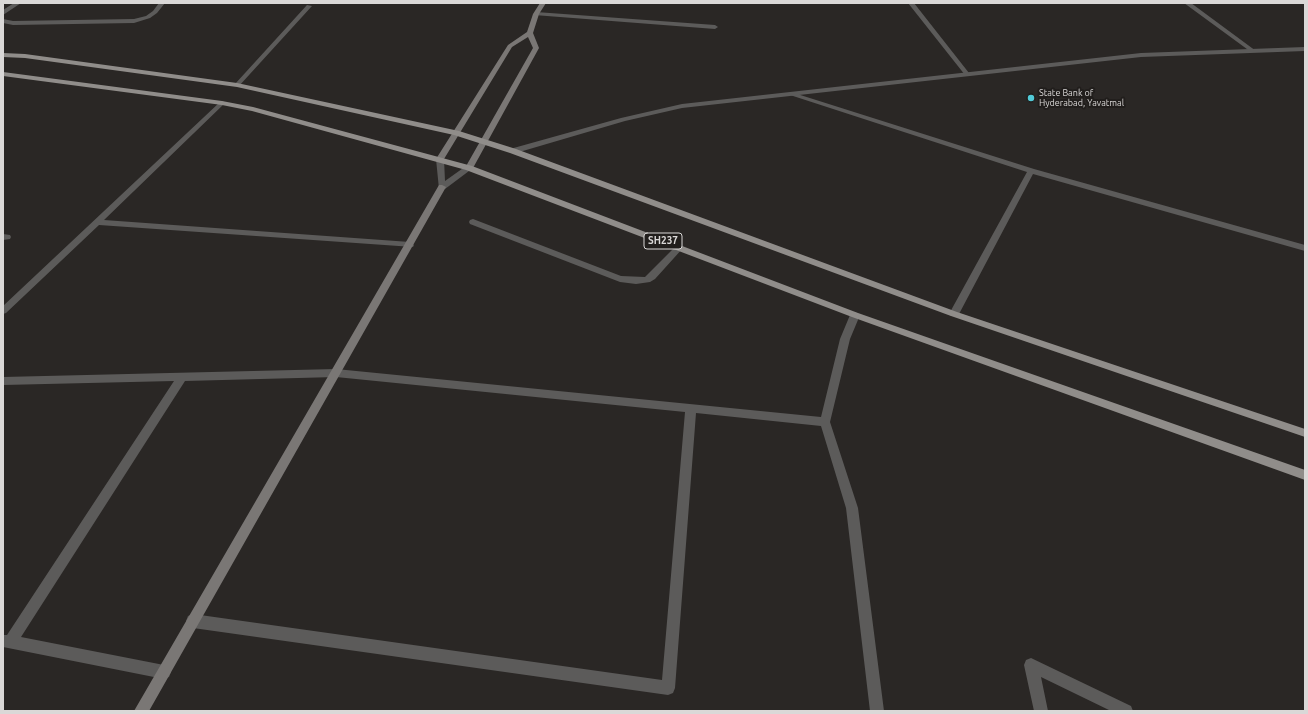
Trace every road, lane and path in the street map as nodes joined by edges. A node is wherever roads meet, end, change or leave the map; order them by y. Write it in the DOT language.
graph roads {
  1 [pos="18,3"];
  2 [pos="162,3"];
  3 [pos="542,3"];
  4 [pos="911,3"];
  5 [pos="1187,3"];
  6 [pos="309,6"];
  7 [pos="3,13"];
  8 [pos="536,14"];
  9 [pos="3,21"];
  10 [pos="715,27"];
  11 [pos="530,33"];
  12 [pos="1305,49"];
  13 [pos="1253,51"];
  14 [pos="3,55"];
  15 [pos="3,74"];
  16 [pos="967,74"];
  17 [pos="237,85"];
  18 [pos="792,94"];
  19 [pos="222,103"];
  20 [pos="456,133"];
  21 [pos="485,142"];
  22 [pos="513,151"];
  23 [pos="440,159"];
  24 [pos="469,168"];
  25 [pos="1031,171"];
  26 [pos="442,187"];
  27 [pos="96,222"];
  28 [pos="474,222"];
  29 [pos="410,245"];
  30 [pos="679,248"];
  31 [pos="1305,248"];
  32 [pos="3,311"];
  33 [pos="954,314"];
  34 [pos="855,315"];
  35 [pos="336,374"];
  36 [pos="182,377"];
  37 [pos="4,383"];
  38 [pos="691,409"];
  39 [pos="825,422"];
  40 [pos="1305,433"];
  41 [pos="1305,475"];
  42 [pos="192,621"];
  43 [pos="6,642"];
  44 [pos="164,672"];
  45 [pos="141,711"];
  46 [pos="877,711"];
  47 [pos="1041,711"];
  48 [pos="1126,711"];
  1 -- 7 [label="street"];
  2 -- 9 [label="street"];
  3 -- 8 [label="main road"];
  4 -- 16 [label="street"];
  5 -- 13 [label="street"];
  6 -- 17 [label="street"];
  8 -- 10 [label="street"];
  8 -- 11 [label="main road"];
  11 -- 20 [label="main road"];
  11 -- 21 [label="main road"];
  12 -- 13 [label="street"];
  13 -- 16 [label="street"];
  14 -- 17 [label="main road"];
  15 -- 19 [label="main road, SH237"];
  16 -- 18 [label="street"];
  17 -- 20 [label="main road"];
  18 -- 22 [label="street"];
  18 -- 25 [label="street"];
  19 -- 23 [label="main road, SH237"];
  19 -- 27 [label="street"];
  20 -- 21 [label="main road"];
  20 -- 23 [label="main road"];
  21 -- 22 [label="main road"];
  21 -- 24 [label="main road"];
  22 -- 33 [label="main road"];
  23 -- 24 [label="main road, SH237"];
  23 -- 26 [label="street"];
  24 -- 26 [label="street"];
  24 -- 30 [label="main road, SH237"];
  25 -- 31 [label="street"];
  25 -- 33 [label="street"];
  26 -- 29 [label="main road"];
  27 -- 29 [label="street"];
  27 -- 32 [label="street"];
  28 -- 30 [label="street"];
  29 -- 35 [label="main road"];
  30 -- 34 [label="main road, SH237"];
  33 -- 40 [label="main road"];
  34 -- 39 [label="street"];
  34 -- 41 [label="main road, SH237"];
  35 -- 36 [label="street"];
  35 -- 38 [label="street"];
  35 -- 42 [label="main road"];
  36 -- 37 [label="street"];
  36 -- 43 [label="street"];
  38 -- 39 [label="street"];
  38 -- 42 [label="street"];
  39 -- 46 [label="street"];
  42 -- 44 [label="main road"];
  43 -- 44 [label="street"];
  44 -- 45 [label="main road"];
  47 -- 48 [label="street"];
}
